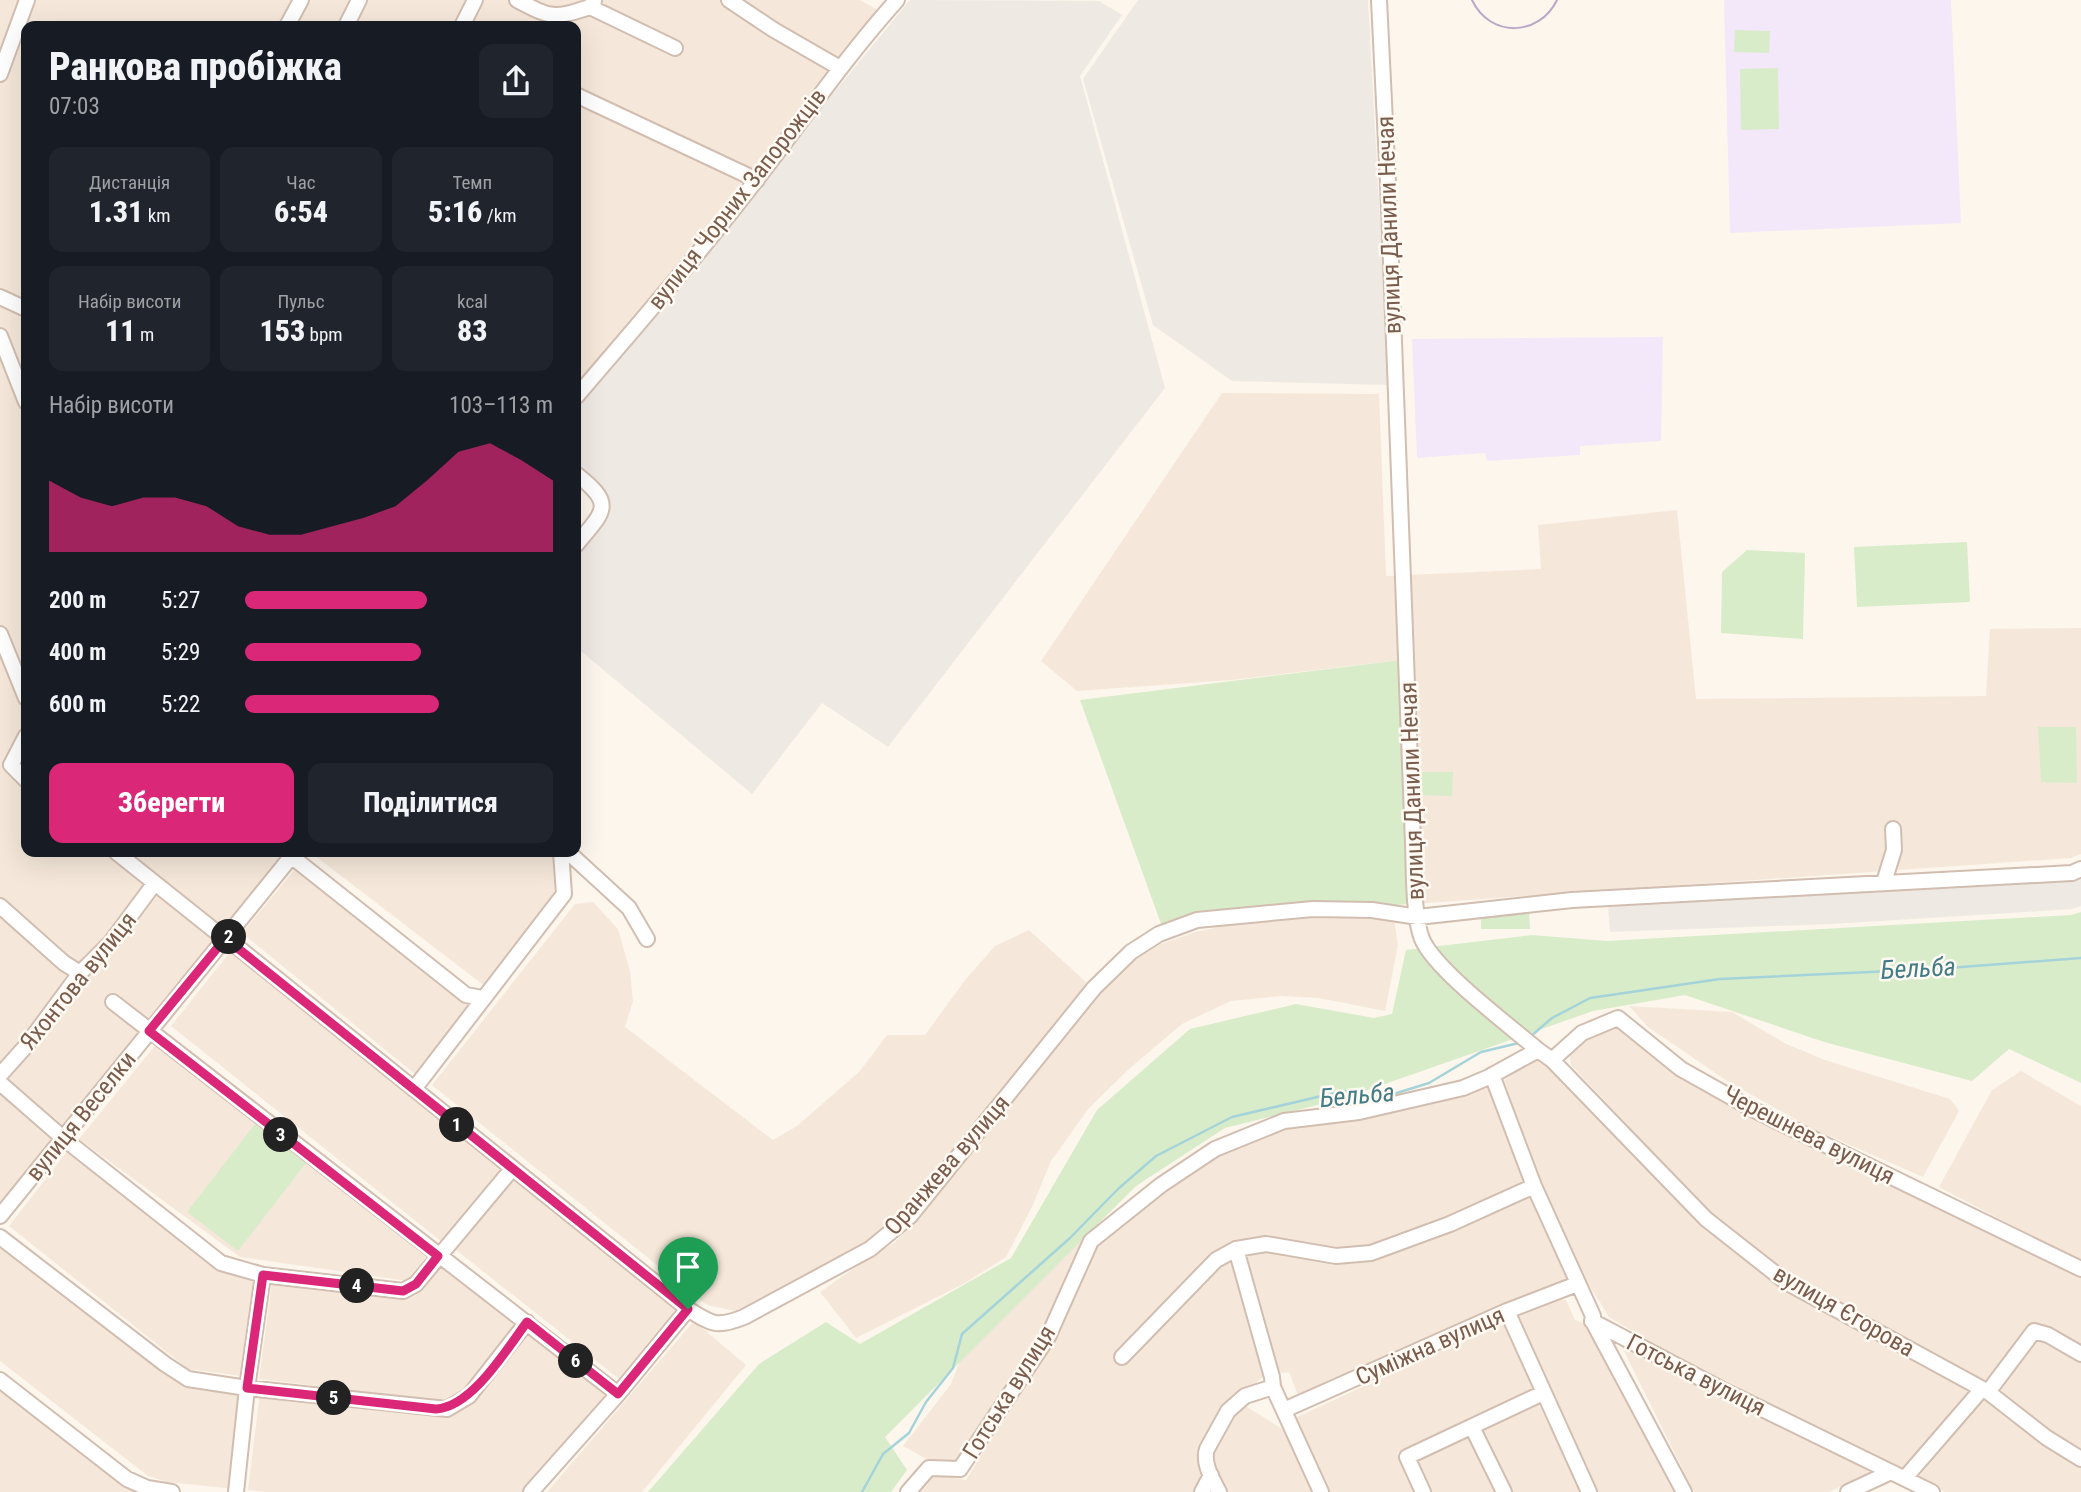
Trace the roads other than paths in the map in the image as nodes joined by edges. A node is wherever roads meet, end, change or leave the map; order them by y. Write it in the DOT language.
graph roads {
  1 [pos="27,0"];
  2 [pos="300,0"];
  3 [pos="359,0"];
  4 [pos="475,0"];
  5 [pos="517,0"];
  6 [pos="729,0"];
  7 [pos="897,0"];
  8 [pos="1379,0"];
  9 [pos="592,4"];
  10 [pos="290,21"];
  11 [pos="348,21"];
  12 [pos="464,21"];
  13 [pos="675,48"];
  14 [pos="840,68"];
  15 [pos="0,74"];
  16 [pos="581,97"];
  17 [pos="757,180"];
  18 [pos="0,299"];
  19 [pos="21,307"];
  20 [pos="0,336"];
  21 [pos="3,353"];
  22 [pos="21,391"];
  23 [pos="581,391"];
  24 [pos="581,478"];
  25 [pos="581,539"];
  26 [pos="0,634"];
  27 [pos="21,686"];
  28 [pos="21,746"];
  29 [pos="21,775"];
  30 [pos="1893,830"];
  31 [pos="122,857"];
  32 [pos="289,857"];
  33 [pos="295,857"];
  34 [pos="561,857"];
  35 [pos="573,857"];
  36 [pos="2081,869"];
  37 [pos="1884,882"];
  38 [pos="154,884"];
  39 [pos="0,906"];
  40 [pos="1418,917"];
  41 [pos="226,937"];
  42 [pos="647,939"];
  43 [pos="80,973"];
  44 [pos="482,998"];
  45 [pos="113,1002"];
  46 [pos="149,1031"];
  47 [pos="1535,1047"];
  48 [pos="1552,1060"];
  49 [pos="0,1075"];
  50 [pos="1492,1075"];
  51 [pos="0,1083"];
  52 [pos="414,1089"];
  53 [pos="63,1138"];
  54 [pos="512,1169"];
  55 [pos="1534,1186"];
  56 [pos="0,1216"];
  57 [pos="0,1237"];
  58 [pos="1236,1249"];
  59 [pos="438,1256"];
  60 [pos="2081,1269"];
  61 [pos="263,1275"];
  62 [pos="1577,1284"];
  63 [pos="688,1309"];
  64 [pos="1507,1311"];
  65 [pos="1592,1321"];
  66 [pos="527,1322"];
  67 [pos="2081,1354"];
  68 [pos="1122,1357"];
  69 [pos="0,1380"];
  70 [pos="1273,1387"];
  71 [pos="247,1388"];
  72 [pos="1985,1390"];
  73 [pos="1543,1393"];
  74 [pos="618,1394"];
  75 [pos="1284,1410"];
  76 [pos="1472,1427"];
  77 [pos="2081,1459"];
  78 [pos="1209,1469"];
  79 [pos="1898,1475"];
  80 [pos="172,1492"];
  81 [pos="236,1492"];
  82 [pos="531,1492"];
  83 [pos="908,1492"];
  84 [pos="1202,1492"];
  85 [pos="1219,1492"];
  86 [pos="1321,1492"];
  87 [pos="1423,1492"];
  88 [pos="1504,1492"];
  89 [pos="1589,1492"];
  90 [pos="1685,1492"];
  91 [pos="1848,1492"];
  92 [pos="1931,1492"];
  1 -- 15 [label="street"];
  2 -- 10 [label="street"];
  3 -- 11 [label="street"];
  4 -- 12 [label="street"];
  5 -- 9 [label="street"];
  6 -- 14 [label="street"];
  7 -- 14 [label="street, вулиця Чорних Запорожців"];
  8 -- 40 [label="street, вулиця Данили Нечая"];
  9 -- 13 [label="street"];
  14 -- 17 [label="street, вулиця Чорних Запорожців"];
  16 -- 17 [label="street"];
  17 -- 23 [label="street, вулиця Чорних Запорожців"];
  18 -- 19 [label="street"];
  20 -- 21 [label="street"];
  21 -- 22 [label="street"];
  24 -- 25 [label="street"];
  26 -- 27 [label="street"];
  28 -- 29 [label="street"];
  30 -- 37 [label="street"];
  31 -- 38 [label="street, Оранжева вулиця"];
  32 -- 41 [label="street, вулиця Веселки"];
  33 -- 44 [label="street"];
  34 -- 44 [label="street"];
  35 -- 42 [label="street"];
  36 -- 37 [label="street, вулиця Данили Нечая"];
  37 -- 40 [label="street, вулиця Данили Нечая"];
  38 -- 41 [label="street, Оранжева вулиця"];
  38 -- 43 [label="street, Яхонтова вулиця"];
  39 -- 43 [label="street"];
  40 -- 47 [label="street, вулиця Єгорова"];
  40 -- 63 [label="street, Оранжева вулиця"];
  41 -- 46 [label="street, вулиця Веселки"];
  41 -- 52 [label="street, Оранжева вулиця"];
  43 -- 49 [label="street, Яхонтова вулиця"];
  44 -- 52 [label="street"];
  45 -- 46 [label="street"];
  46 -- 53 [label="street, вулиця Веселки"];
  46 -- 59 [label="street"];
  47 -- 48 [label="street, вулиця Єгорова"];
  47 -- 50 [label="street, Готська вулиця"];
  48 -- 60 [label="street, Черешнева вулиця"];
  48 -- 72 [label="street, вулиця Єгорова"];
  50 -- 55 [label="street"];
  50 -- 83 [label="street, Готська вулиця"];
  51 -- 53 [label="street"];
  52 -- 54 [label="street, Оранжева вулиця"];
  53 -- 56 [label="street, вулиця Веселки"];
  53 -- 61 [label="street"];
  54 -- 59 [label="street"];
  54 -- 63 [label="street, Оранжева вулиця"];
  55 -- 58 [label="street"];
  55 -- 62 [label="street"];
  57 -- 71 [label="street"];
  58 -- 68 [label="street"];
  58 -- 70 [label="street"];
  59 -- 61 [label="street"];
  59 -- 66 [label="street"];
  61 -- 71 [label="street"];
  62 -- 64 [label="street, Суміжна вулиця"];
  62 -- 65 [label="street"];
  63 -- 74 [label="street"];
  64 -- 73 [label="street"];
  64 -- 75 [label="street, Суміжна вулиця"];
  65 -- 79 [label="street, Готська вулиця"];
  65 -- 90 [label="street"];
  66 -- 71 [label="street"];
  66 -- 74 [label="street"];
  67 -- 72 [label="street"];
  69 -- 80 [label="street"];
  70 -- 75 [label="street"];
  70 -- 78 [label="street"];
  71 -- 81 [label="street"];
  72 -- 77 [label="street, вулиця Єгорова"];
  72 -- 79 [label="street"];
  73 -- 76 [label="street"];
  73 -- 89 [label="street"];
  74 -- 82 [label="street"];
  75 -- 86 [label="street"];
  76 -- 87 [label="street"];
  76 -- 88 [label="street"];
  78 -- 84 [label="street"];
  78 -- 85 [label="street"];
  79 -- 91 [label="street"];
  79 -- 92 [label="street, Готська вулиця"];
}
